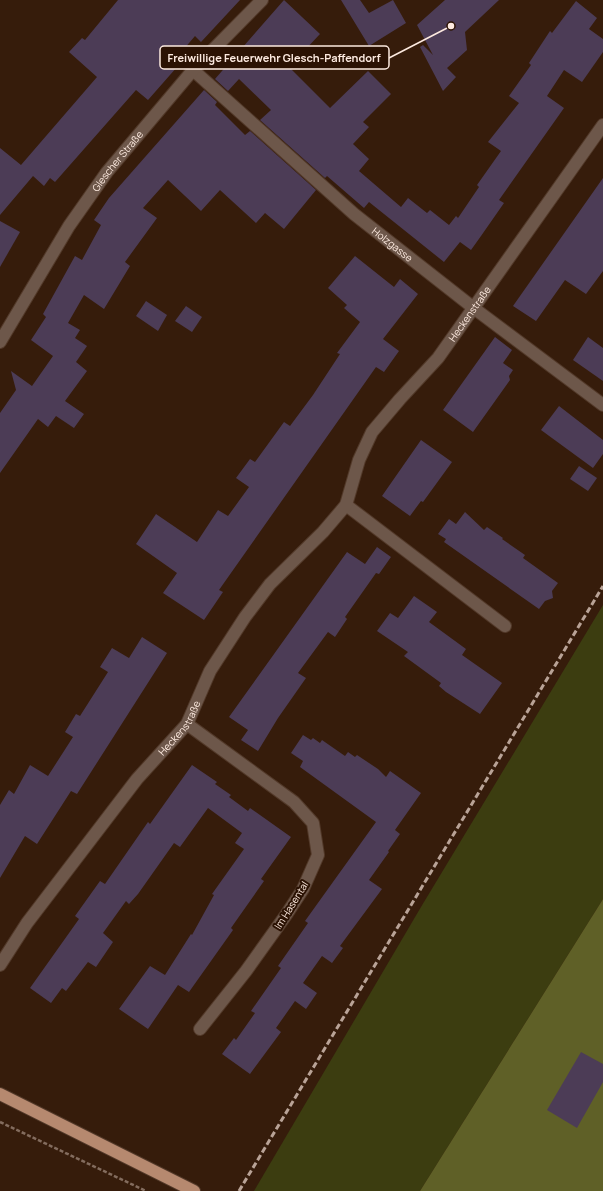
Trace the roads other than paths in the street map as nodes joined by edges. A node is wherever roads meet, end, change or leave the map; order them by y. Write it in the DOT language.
graph roads {
  1 [pos="262,0"];
  2 [pos="193,70"];
  3 [pos="603,125"];
  4 [pos="475,309"];
  5 [pos="0,342"];
  6 [pos="603,406"];
  7 [pos="346,506"];
  8 [pos="505,626"];
  9 [pos="187,724"];
  10 [pos="5,947"];
  11 [pos="0,964"];
  12 [pos="200,1029"];
  13 [pos="0,1094"];
  14 [pos="194,1191"];
  1 -- 2 [label="street, Glescher Straße"];
  2 -- 4 [label="street, Holzgasse"];
  2 -- 5 [label="street, Glescher Straße"];
  3 -- 4 [label="street, Heckenstraße"];
  4 -- 6 [label="street, Holzgasse"];
  4 -- 7 [label="street, Heckenstraße"];
  7 -- 8 [label="street"];
  7 -- 9 [label="street, Heckenstraße"];
  9 -- 10 [label="street, Heckenstraße"];
  9 -- 12 [label="street, Im Hasental"];
  10 -- 11 [label="street, Heckenstraße"];
  13 -- 14 [label="main road"];
}
